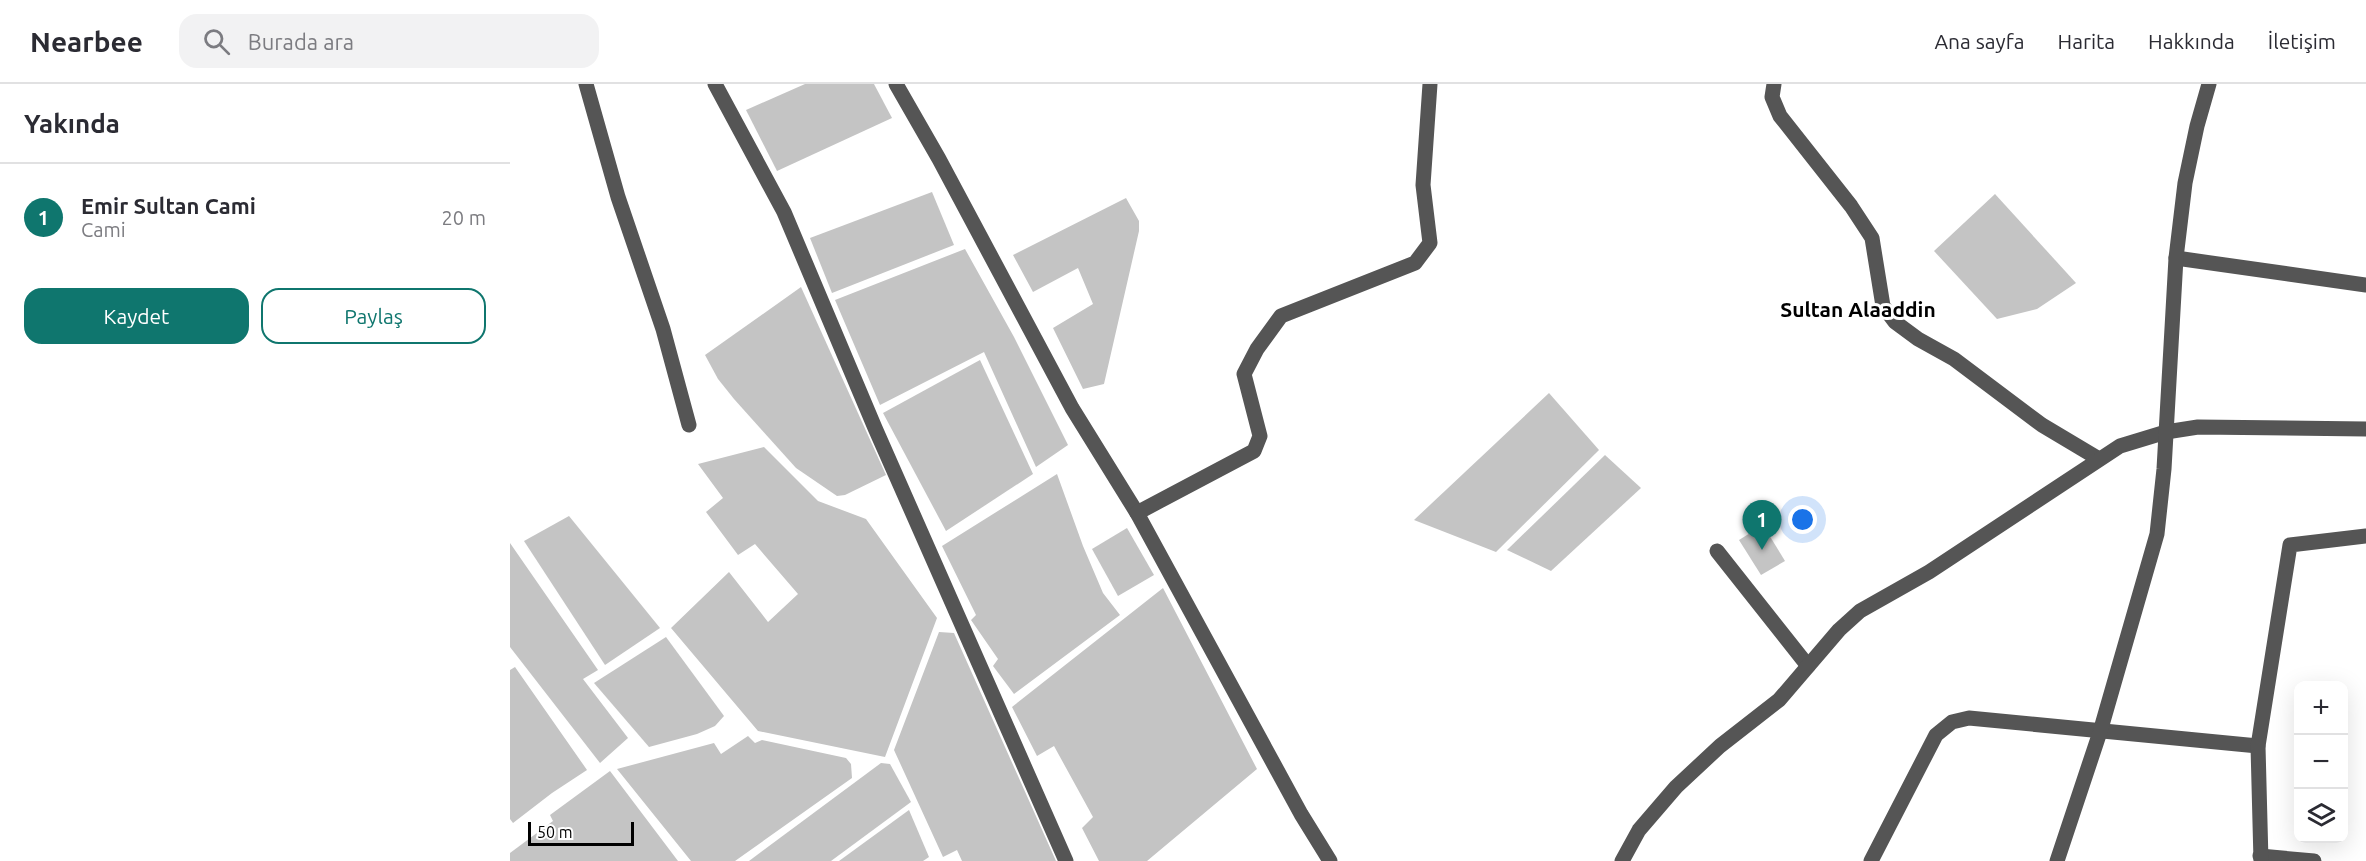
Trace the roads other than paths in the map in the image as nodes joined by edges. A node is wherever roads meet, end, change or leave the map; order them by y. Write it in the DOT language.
graph roads {
  1 [pos="586,84"];
  2 [pos="715,84"];
  3 [pos="896,84"];
  4 [pos="1430,84"];
  5 [pos="1774,84"];
  6 [pos="2209,84"];
  7 [pos="2176,258"];
  8 [pos="2366,285"];
  9 [pos="689,425"];
  10 [pos="2366,429"];
  11 [pos="2166,432"];
  12 [pos="2099,459"];
  13 [pos="1137,513"];
  14 [pos="2366,536"];
  15 [pos="1717,551"];
  16 [pos="1808,666"];
  17 [pos="2100,732"];
  18 [pos="2258,746"];
  19 [pos="2260,859"];
  20 [pos="1066,861"];
  21 [pos="1330,861"];
  22 [pos="1622,861"];
  23 [pos="1871,861"];
  24 [pos="2057,861"];
  25 [pos="2314,861"];
  1 -- 9 [label="street"];
  2 -- 20 [label="street"];
  3 -- 13 [label="street"];
  4 -- 13 [label="street"];
  5 -- 12 [label="street"];
  6 -- 7 [label="street"];
  7 -- 8 [label="street"];
  7 -- 11 [label="street"];
  10 -- 11 [label="street"];
  11 -- 12 [label="street"];
  11 -- 17 [label="street"];
  12 -- 16 [label="street"];
  13 -- 21 [label="street"];
  14 -- 18 [label="street"];
  15 -- 16 [label="street"];
  16 -- 22 [label="street"];
  17 -- 18 [label="street"];
  17 -- 23 [label="street"];
  17 -- 24 [label="street"];
  18 -- 19 [label="street"];
  19 -- 25 [label="street"];
}
